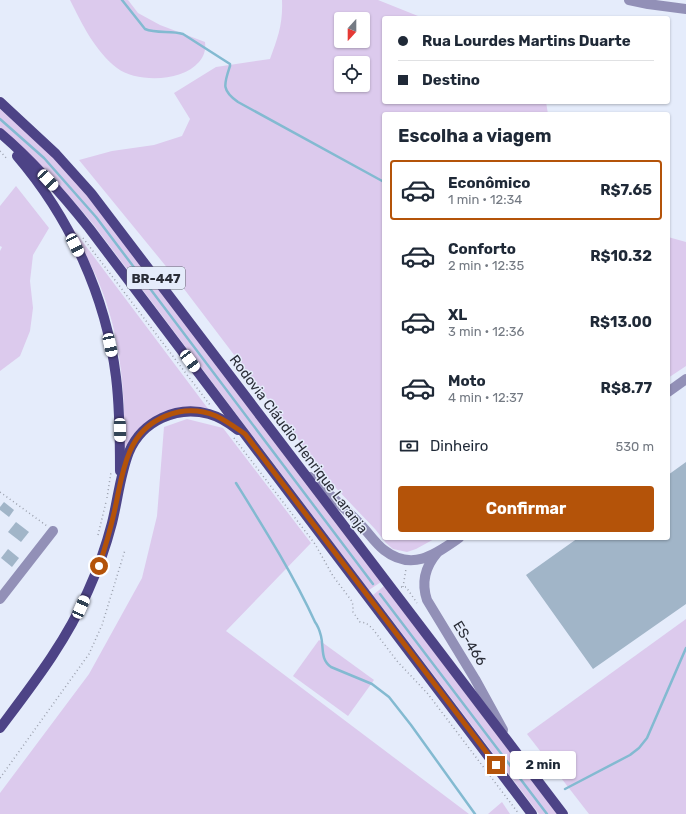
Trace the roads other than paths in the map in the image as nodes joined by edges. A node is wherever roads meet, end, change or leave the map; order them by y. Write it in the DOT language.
graph roads {
  1 [pos="629,0"];
  2 [pos="686,9"];
  3 [pos="0,102"];
  4 [pos="0,133"];
  5 [pos="0,138"];
  6 [pos="686,380"];
  7 [pos="670,391"];
  8 [pos="245,434"];
  9 [pos="298,466"];
  10 [pos="120,479"];
  11 [pos="53,531"];
  12 [pos="457,540"];
  13 [pos="437,553"];
  14 [pos="0,599"];
  15 [pos="0,728"];
  16 [pos="512,747"];
  17 [pos="532,814"];
  18 [pos="563,814"];
  1 -- 2 [label="street"];
  3 -- 9 [label="main road, Rodovia Cláudio Henrique Laranja / BR-447"];
  4 -- 8 [label="main road, BR-447"];
  5 -- 10 [label="main road"];
  6 -- 7 [label="street"];
  8 -- 10 [label="main road"];
  8 -- 17 [label="main road, BR-447"];
  9 -- 13 [label="street, ES-466"];
  9 -- 16 [label="main road, Rodovia Cláudio Henrique Laranja / BR-447"];
  10 -- 15 [label="main road"];
  11 -- 14 [label="street"];
  12 -- 13 [label="street, ES-466"];
  13 -- 16 [label="street, ES-466"];
  16 -- 18 [label="main road, Rodovia Cláudio Henrique Laranja / BR-447"];
}
